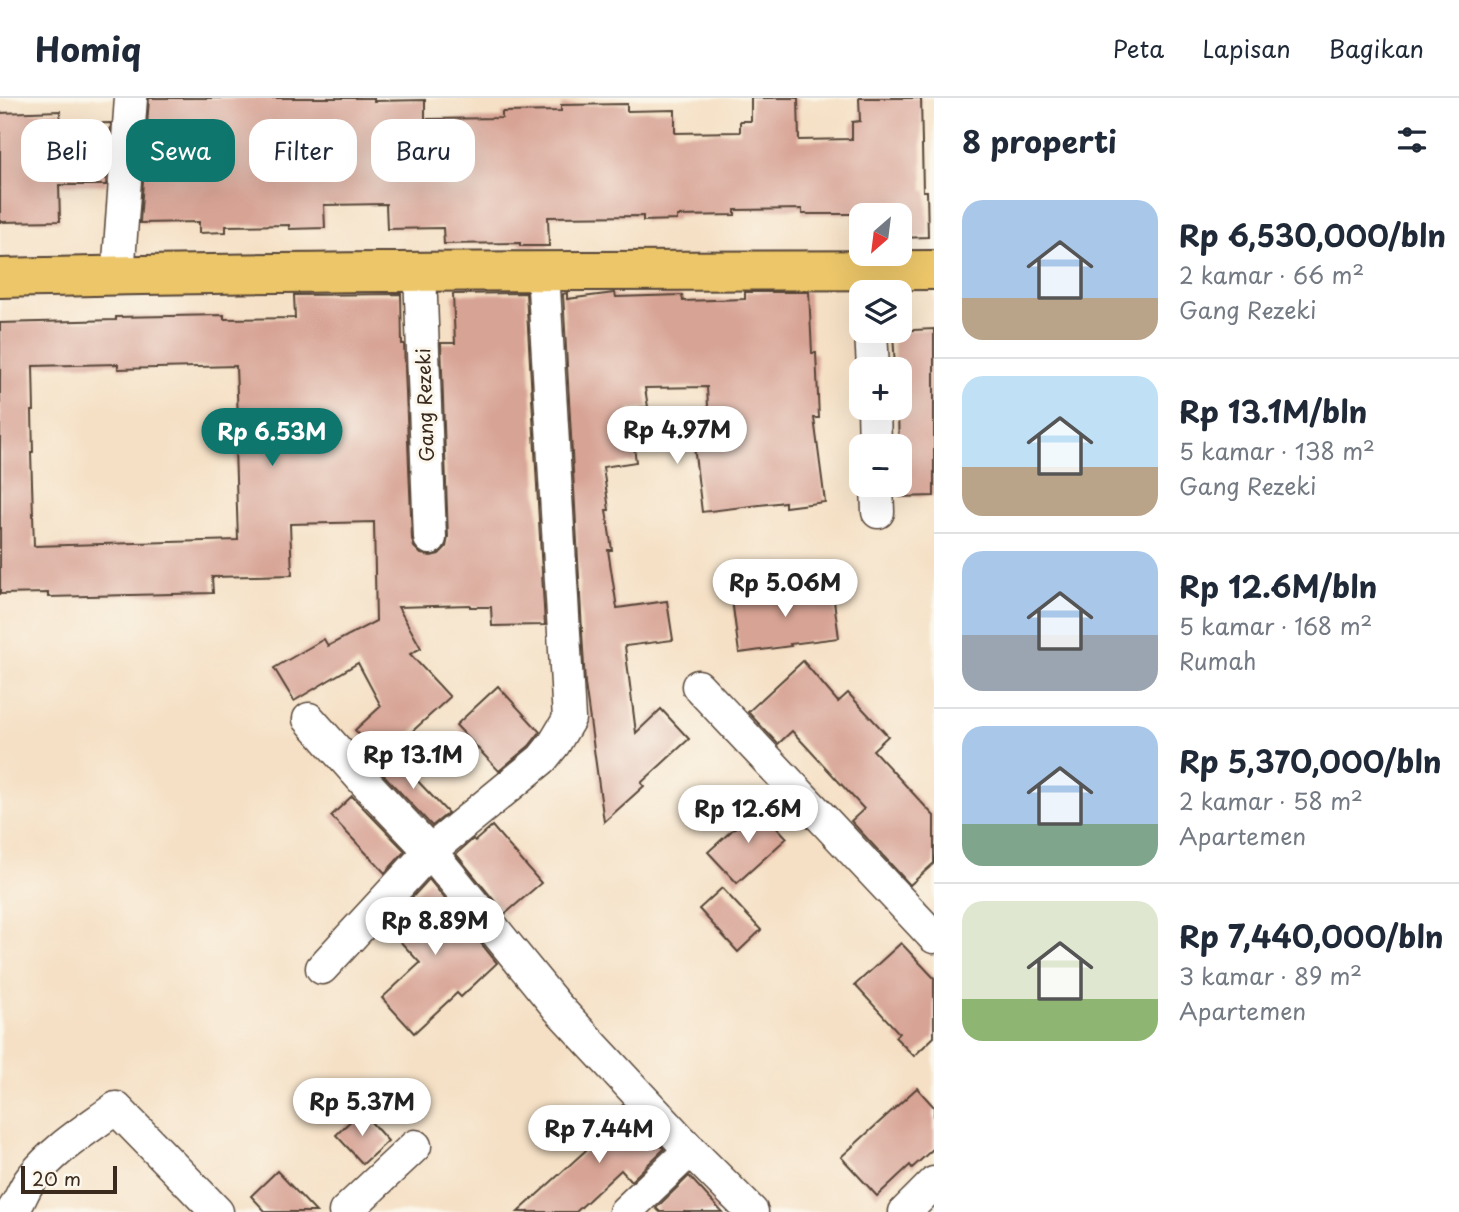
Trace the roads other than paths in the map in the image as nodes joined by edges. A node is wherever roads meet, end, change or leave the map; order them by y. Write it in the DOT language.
graph roads {
  1 [pos="131,98"];
  2 [pos="934,270"];
  3 [pos="543,271"];
  4 [pos="419,272"];
  5 [pos="118,275"];
  6 [pos="0,278"];
  7 [pos="849,280"];
  8 [pos="875,280"];
  9 [pos="430,538"];
  10 [pos="698,686"];
  11 [pos="309,719"];
  12 [pos="430,851"];
  13 [pos="934,937"];
  14 [pos="322,968"];
  15 [pos="415,1146"];
  16 [pos="690,1150"];
  17 [pos="934,1184"];
  18 [pos="12,1212"];
  19 [pos="218,1212"];
  20 [pos="345,1212"];
  21 [pos="625,1212"];
  22 [pos="752,1212"];
  23 [pos="905,1212"];
  1 -- 5 [label="street"];
  2 -- 8 [label="main road"];
  3 -- 4 [label="main road"];
  3 -- 7 [label="main road"];
  3 -- 12 [label="street"];
  4 -- 5 [label="main road"];
  4 -- 9 [label="street, Gang Rezeki"];
  5 -- 6 [label="main road"];
  10 -- 13 [label="street"];
  11 -- 12 [label="street"];
  12 -- 14 [label="street"];
  12 -- 16 [label="street"];
  15 -- 20 [label="street"];
  16 -- 21 [label="street"];
  16 -- 22 [label="street"];
  17 -- 23 [label="street"];
  18 -- 19 [label="street"];
}
